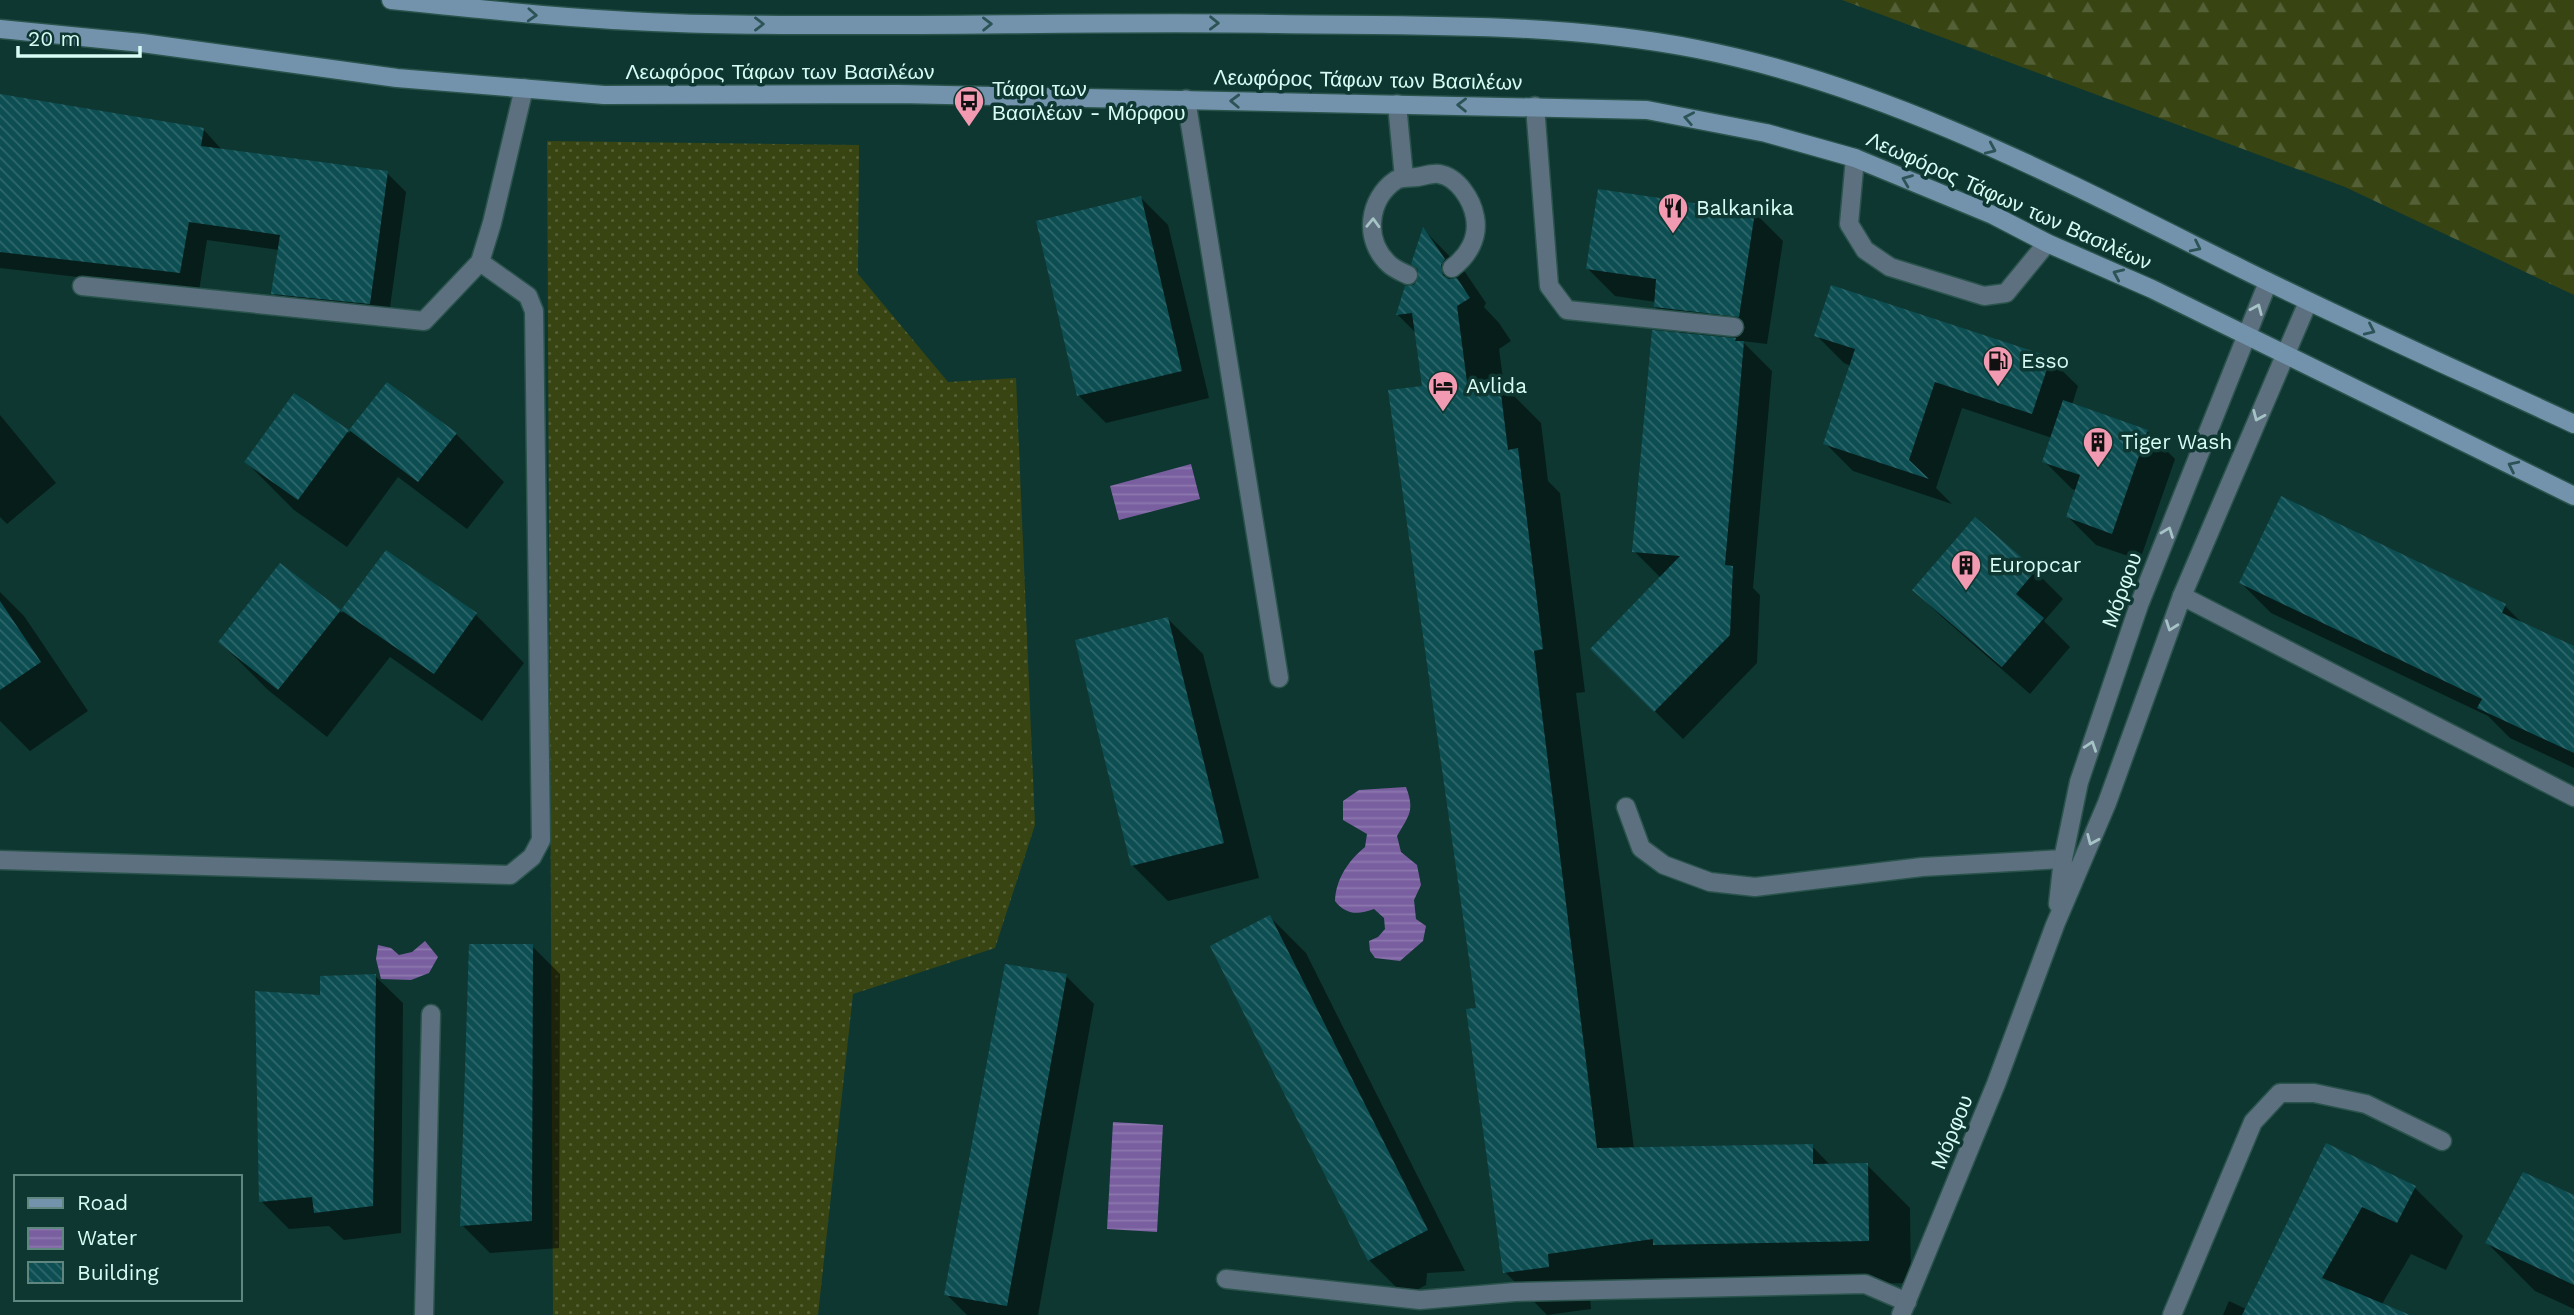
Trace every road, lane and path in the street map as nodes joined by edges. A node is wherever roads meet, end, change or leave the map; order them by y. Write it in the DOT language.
graph roads {
  1 [pos="391,0"];
  2 [pos="0,29"];
  3 [pos="524,88"];
  4 [pos="1186,99"];
  5 [pos="1397,104"];
  6 [pos="1535,106"];
  7 [pos="1856,158"];
  8 [pos="1404,178"];
  9 [pos="2047,243"];
  10 [pos="480,262"];
  11 [pos="1452,268"];
  12 [pos="1408,275"];
  13 [pos="2268,282"];
  14 [pos="82,286"];
  15 [pos="2308,302"];
  16 [pos="1734,327"];
  17 [pos="2245,335"];
  18 [pos="2285,354"];
  19 [pos="2574,424"];
  20 [pos="2574,496"];
  21 [pos="2182,596"];
  22 [pos="1279,678"];
  23 [pos="2574,797"];
  24 [pos="1626,807"];
  25 [pos="2063,859"];
  26 [pos="0,860"];
  27 [pos="2055,925"];
  28 [pos="431,1014"];
  29 [pos="2442,1141"];
  30 [pos="1226,1279"];
  31 [pos="1904,1308"];
  32 [pos="424,1315"];
  33 [pos="2172,1315"];
  1 -- 13 [label="main road, Λεωφόρος Τάφων των Βασιλέων, one-way"];
  2 -- 3 [label="main road, Λεωφόρος Τάφων των Βασιλέων"];
  3 -- 4 [label="main road, Λεωφόρος Τάφων των Βασιλέων"];
  3 -- 10 [label="street"];
  5 -- 4 [label="main road, Λεωφόρος Τάφων των Βασιλέων, one-way"];
  4 -- 22 [label="street"];
  6 -- 5 [label="main road, Λεωφόρος Τάφων των Βασιλέων, one-way"];
  5 -- 8 [label="street"];
  7 -- 6 [label="main road, Λεωφόρος Τάφων των Βασιλέων, one-way"];
  6 -- 16 [label="street"];
  9 -- 7 [label="main road, Λεωφόρος Τάφων των Βασιλέων, one-way"];
  7 -- 9 [label="street"];
  8 -- 11 [label="street"];
  12 -- 8 [label="street, one-way"];
  17 -- 9 [label="main road, Λεωφόρος Τάφων των Βασιλέων, one-way"];
  10 -- 14 [label="street"];
  10 -- 26 [label="street"];
  13 -- 15 [label="main road, Λεωφόρος Τάφων των Βασιλέων"];
  17 -- 13 [label="street, Μόρφου, one-way"];
  15 -- 18 [label="street, Μόρφου"];
  15 -- 19 [label="main road, Λεωφόρος Τάφων των Βασιλέων, one-way"];
  17 -- 18 [label="main road, Λεωφόρος Τάφων των Βασιλέων"];
  25 -- 17 [label="street, Μόρφου, one-way"];
  20 -- 18 [label="main road, Λεωφόρος Τάφων των Βασιλέων, one-way"];
  18 -- 21 [label="street, Μόρφου, one-way"];
  21 -- 23 [label="street"];
  21 -- 27 [label="street, Μόρφου, one-way"];
  24 -- 25 [label="street"];
  25 -- 27 [label="street, Μόρφου"];
  27 -- 31 [label="street, Μόρφου"];
  28 -- 32 [label="street"];
  29 -- 33 [label="street"];
  30 -- 31 [label="street"];
}
